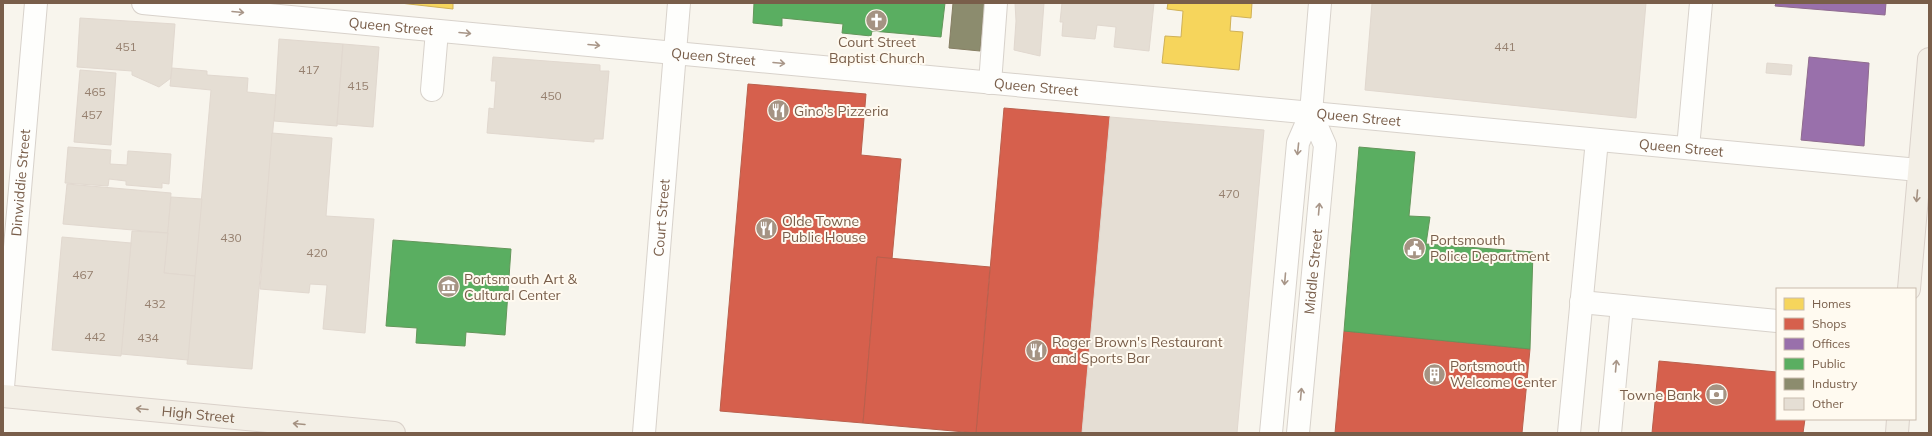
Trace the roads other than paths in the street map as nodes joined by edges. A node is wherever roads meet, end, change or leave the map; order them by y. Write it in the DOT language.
graph roads {
  1 [pos="36,3"];
  2 [pos="143,3"];
  3 [pos="679,3"];
  4 [pos="996,3"];
  5 [pos="1320,3"];
  6 [pos="1701,3"];
  7 [pos="438,31"];
  8 [pos="675,53"];
  9 [pos="1929,59"];
  10 [pos="990,83"];
  11 [pos="432,90"];
  12 [pos="1310,113"];
  13 [pos="1597,140"];
  14 [pos="1688,148"];
  15 [pos="1924,170"];
  16 [pos="1909,288"];
  17 [pos="1582,302"];
  18 [pos="1622,306"];
  19 [pos="1776,321"];
  20 [pos="3,387"];
  21 [pos="3,396"];
  22 [pos="1898,420"];
  23 [pos="394,433"];
  24 [pos="644,433"];
  25 [pos="1271,433"];
  26 [pos="1298,433"];
  27 [pos="1569,433"];
  28 [pos="1610,433"];
  29 [pos="1897,433"];
  1 -- 20 [label="street, Dinwiddie Street"];
  2 -- 7 [label="street, Queen Street, one-way"];
  3 -- 8 [label="street, Court Street"];
  4 -- 10 [label="street"];
  5 -- 12 [label="street, Middle Street"];
  6 -- 14 [label="street"];
  7 -- 8 [label="street, Queen Street, one-way"];
  7 -- 11 [label="street"];
  8 -- 10 [label="street, Queen Street, one-way"];
  8 -- 24 [label="street, Court Street"];
  9 -- 15 [label="main road"];
  10 -- 12 [label="street, Queen Street"];
  12 -- 13 [label="street, Queen Street"];
  12 -- 25 [label="street, Middle Street, one-way"];
  26 -- 12 [label="street, Middle Street, one-way"];
  13 -- 14 [label="street, Queen Street"];
  13 -- 17 [label="street"];
  14 -- 15 [label="street, Queen Street"];
  15 -- 16 [label="main road, one-way"];
  17 -- 18 [label="street"];
  17 -- 27 [label="street"];
  18 -- 19 [label="street"];
  28 -- 18 [label="street, one-way"];
  23 -- 21 [label="main road, High Street, one-way"];
  22 -- 29 [label="main road"];
}
